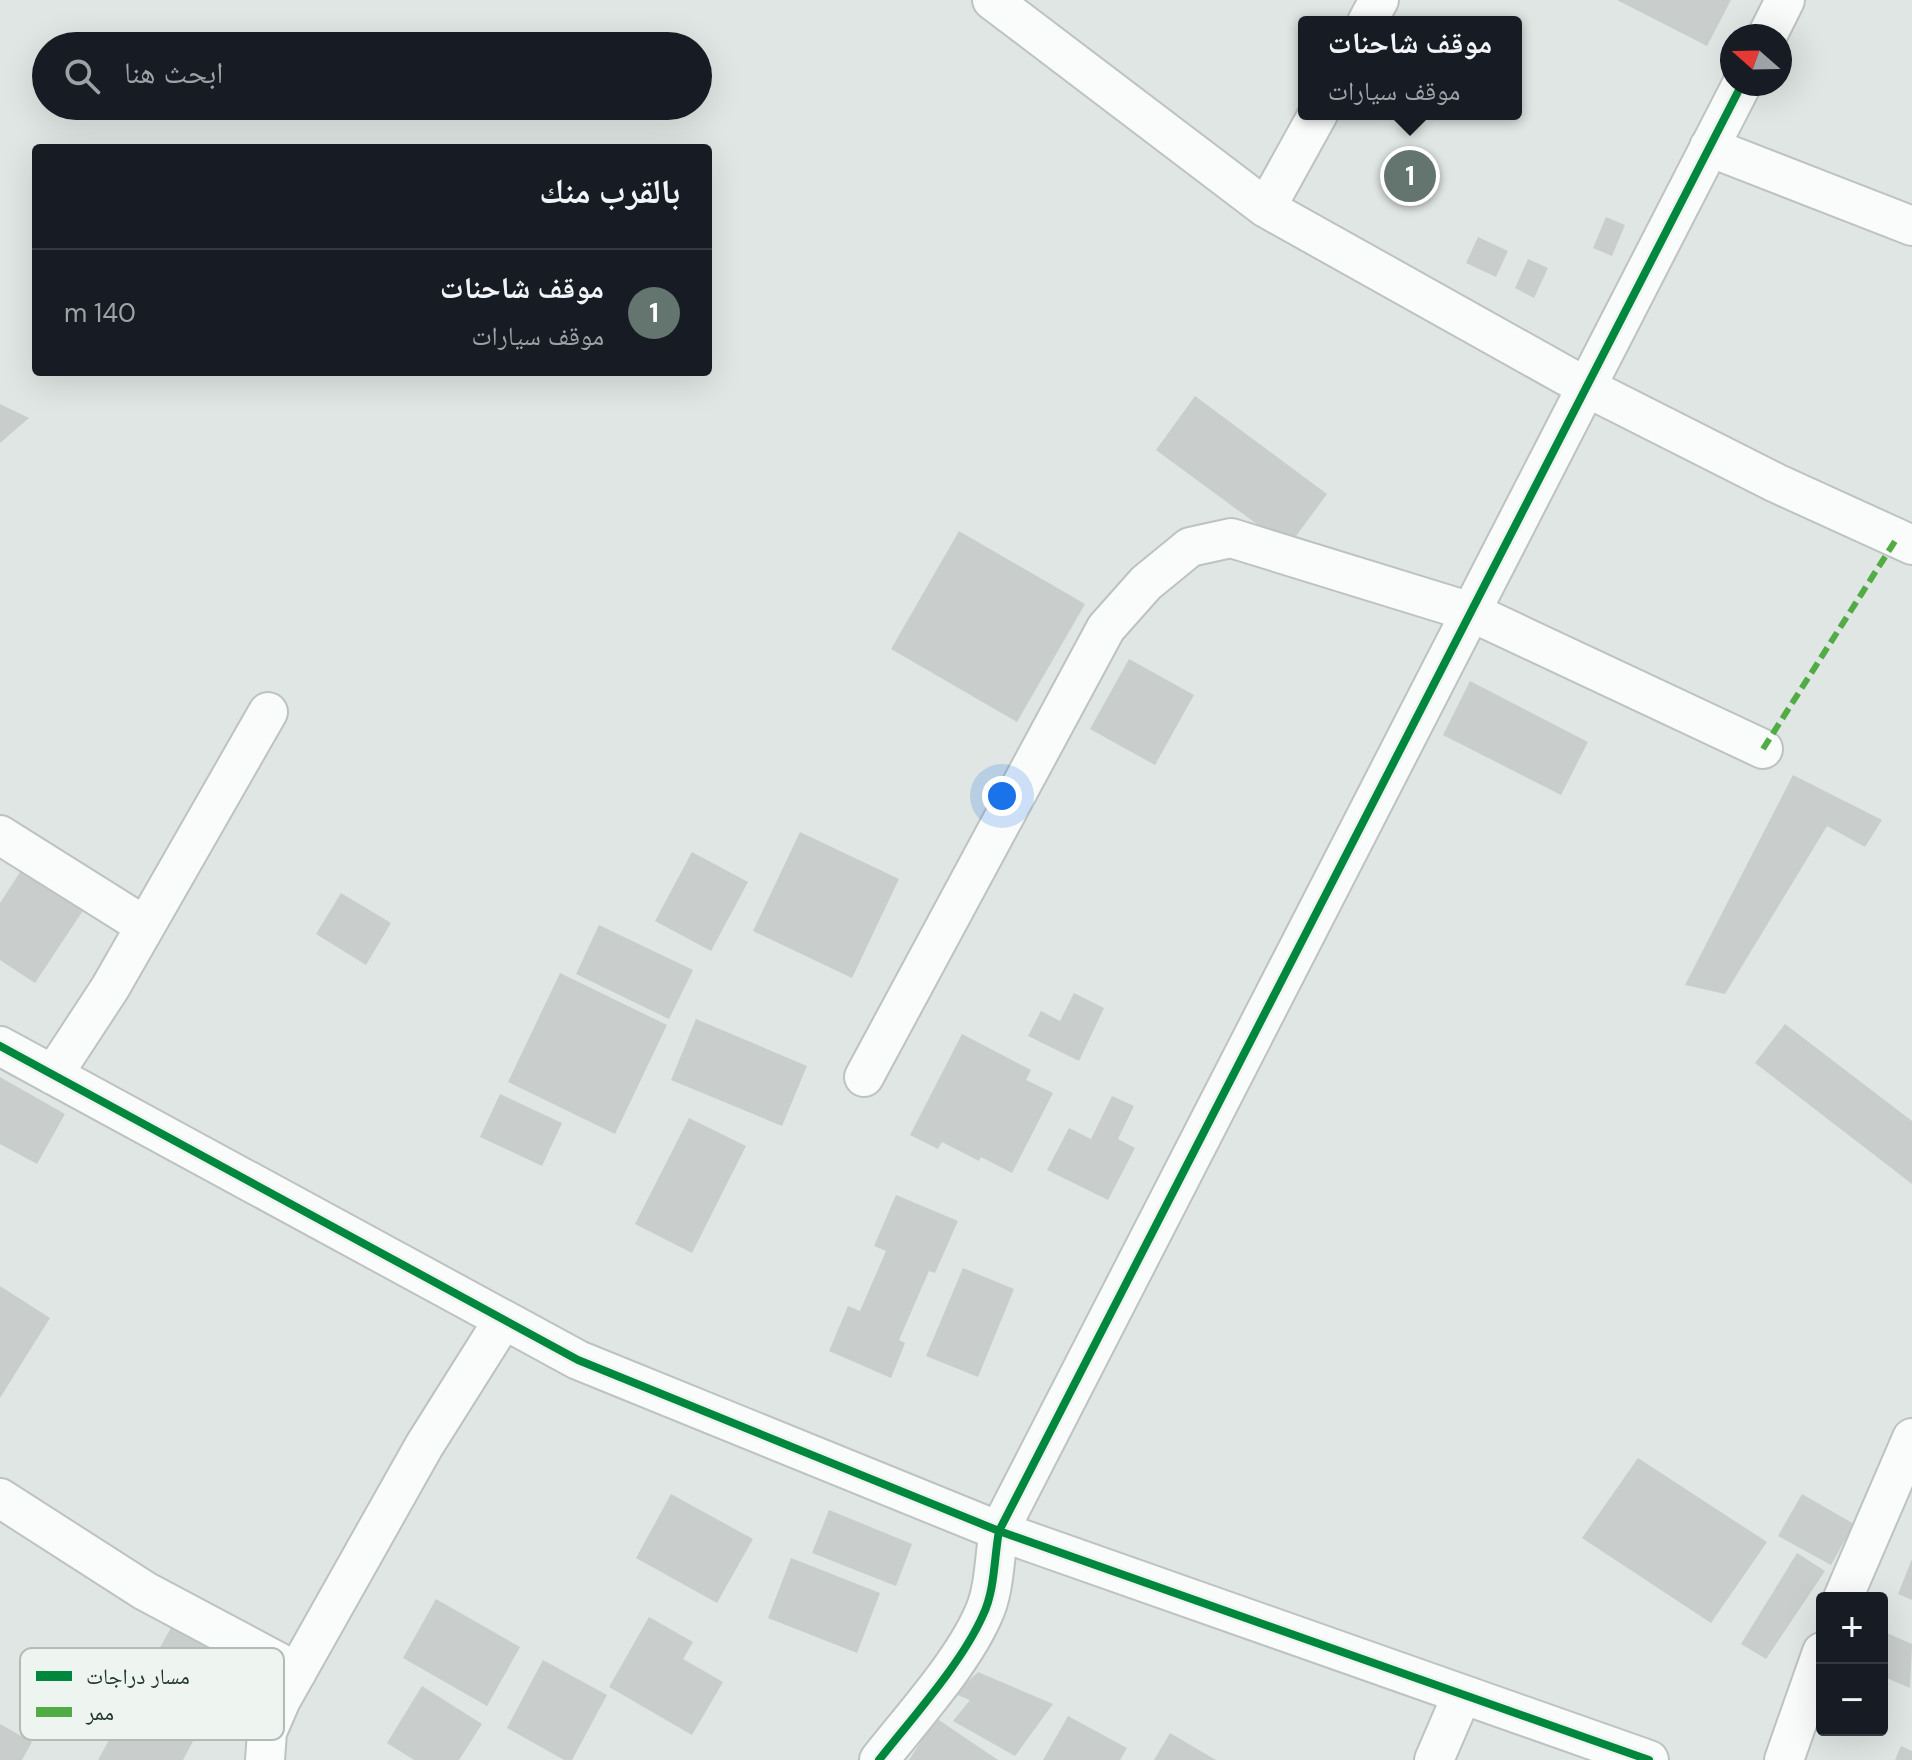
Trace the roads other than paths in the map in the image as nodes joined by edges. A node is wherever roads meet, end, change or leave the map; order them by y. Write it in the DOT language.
graph roads {
  1 [pos="992,0"];
  2 [pos="1785,0"];
  3 [pos="1773,24"];
  4 [pos="1736,96"];
  5 [pos="1315,120"];
  6 [pos="1709,147"];
  7 [pos="1266,208"];
  8 [pos="1912,226"];
  9 [pos="1586,387"];
  10 [pos="1912,545"];
  11 [pos="1471,612"];
  12 [pos="268,712"];
  13 [pos="1763,749"];
  14 [pos="0,835"];
  15 [pos="145,926"];
  16 [pos="0,1046"];
  17 [pos="53,1075"];
  18 [pos="864,1077"];
  19 [pos="502,1322"];
  20 [pos="1912,1438"];
  21 [pos="0,1498"];
  22 [pos="999,1531"];
  23 [pos="1846,1592"];
  24 [pos="252,1648"];
  25 [pos="1818,1664"];
  26 [pos="284,1665"];
  27 [pos="297,1672"];
  28 [pos="1462,1695"];
  29 [pos="284,1698"];
  30 [pos="266,1740"];
  31 [pos="265,1760"];
  32 [pos="879,1760"];
  33 [pos="1434,1760"];
  34 [pos="1649,1760"];
  35 [pos="1784,1760"];
  1 -- 7 [label="street"];
  2 -- 3 [label="street"];
  4 -- 6 [label="street"];
  5 -- 7 [label="street"];
  6 -- 8 [label="street"];
  6 -- 9 [label="street"];
  7 -- 9 [label="street"];
  9 -- 10 [label="street"];
  9 -- 11 [label="street"];
  11 -- 13 [label="street"];
  11 -- 18 [label="street"];
  11 -- 22 [label="street"];
  12 -- 15 [label="street"];
  14 -- 15 [label="street"];
  15 -- 17 [label="street"];
  16 -- 17 [label="street"];
  17 -- 19 [label="street"];
  19 -- 22 [label="street"];
  19 -- 27 [label="street"];
  20 -- 23 [label="street"];
  21 -- 24 [label="street"];
  22 -- 28 [label="street"];
  22 -- 32 [label="street"];
  25 -- 35 [label="street"];
  26 -- 27 [label="street"];
  27 -- 29 [label="street"];
  28 -- 33 [label="street"];
  28 -- 34 [label="street"];
  30 -- 31 [label="street"];
}
